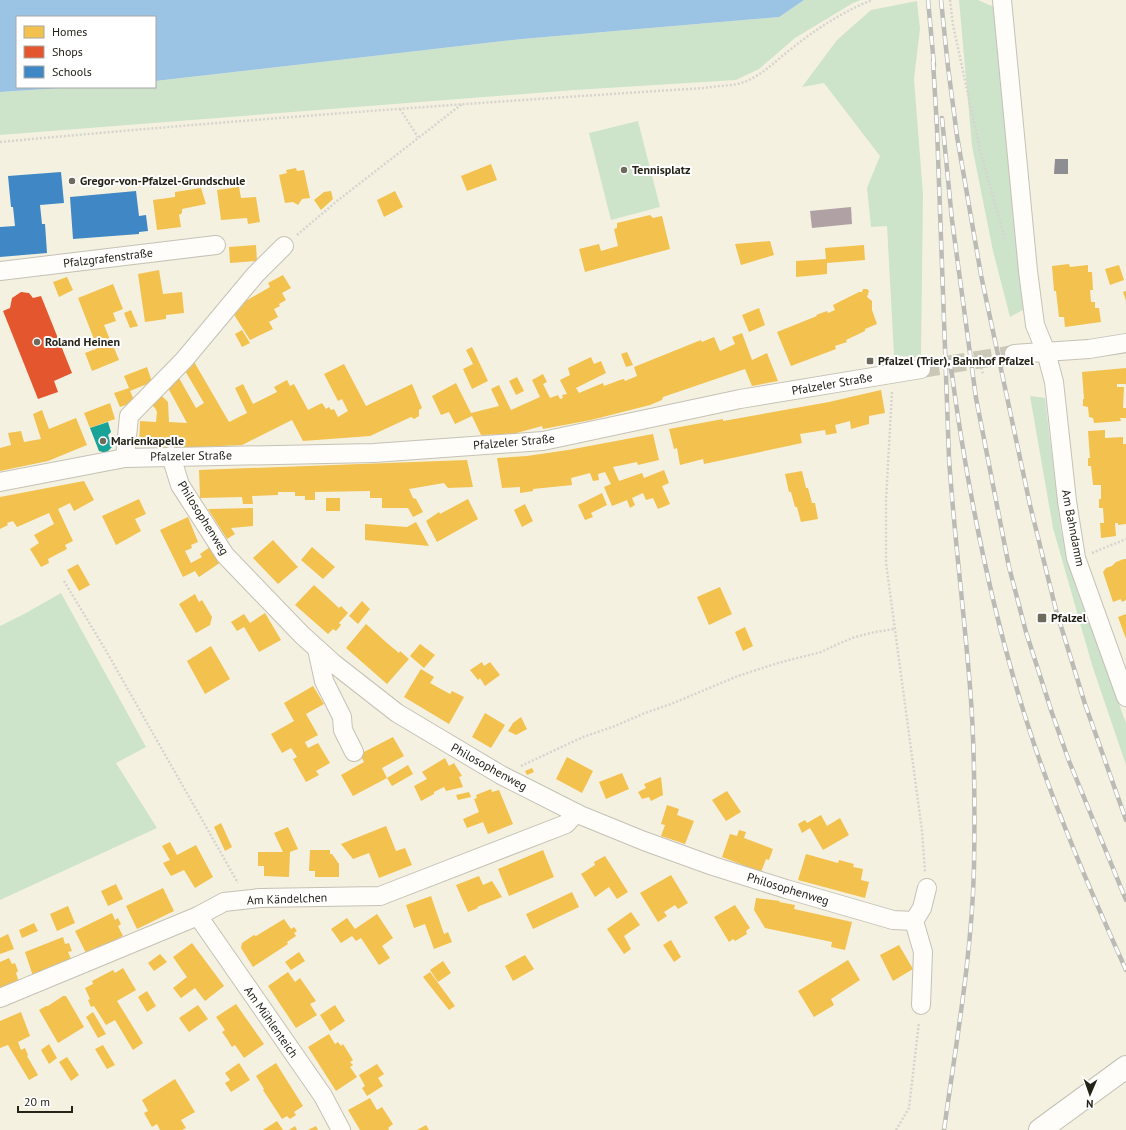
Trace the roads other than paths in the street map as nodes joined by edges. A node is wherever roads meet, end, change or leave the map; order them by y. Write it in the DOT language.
graph roads {
  1 [pos="1002,0"];
  2 [pos="216,245"];
  3 [pos="284,246"];
  4 [pos="0,271"];
  5 [pos="1126,343"];
  6 [pos="1046,352"];
  7 [pos="1014,354"];
  8 [pos="921,369"];
  9 [pos="171,456"];
  10 [pos="124,458"];
  11 [pos="0,482"];
  12 [pos="317,649"];
  13 [pos="1126,697"];
  14 [pos="354,752"];
  15 [pos="576,813"];
  16 [pos="927,888"];
  17 [pos="198,916"];
  18 [pos="914,921"];
  19 [pos="0,998"];
  20 [pos="921,1005"];
  21 [pos="1126,1067"];
  22 [pos="341,1130"];
  23 [pos="1040,1130"];
  1 -- 6 [label="street, Am Bahndamm"];
  2 -- 4 [label="street, Pfalzgrafenstraße"];
  3 -- 10 [label="street"];
  5 -- 6 [label="street"];
  6 -- 7 [label="street"];
  6 -- 13 [label="street, Am Bahndamm"];
  8 -- 9 [label="street, Pfalzeler Straße"];
  9 -- 10 [label="street, Pfalzeler Straße"];
  9 -- 12 [label="street, Philosophenweg"];
  10 -- 11 [label="street, Pfalzeler Straße"];
  12 -- 14 [label="street"];
  12 -- 15 [label="street, Philosophenweg"];
  15 -- 17 [label="street, Am Kändelchen"];
  15 -- 18 [label="street, Philosophenweg"];
  16 -- 18 [label="street"];
  17 -- 19 [label="street, Am Kändelchen"];
  17 -- 22 [label="street, Am Mühlenteich"];
  18 -- 20 [label="street"];
  21 -- 23 [label="main road"];
}
